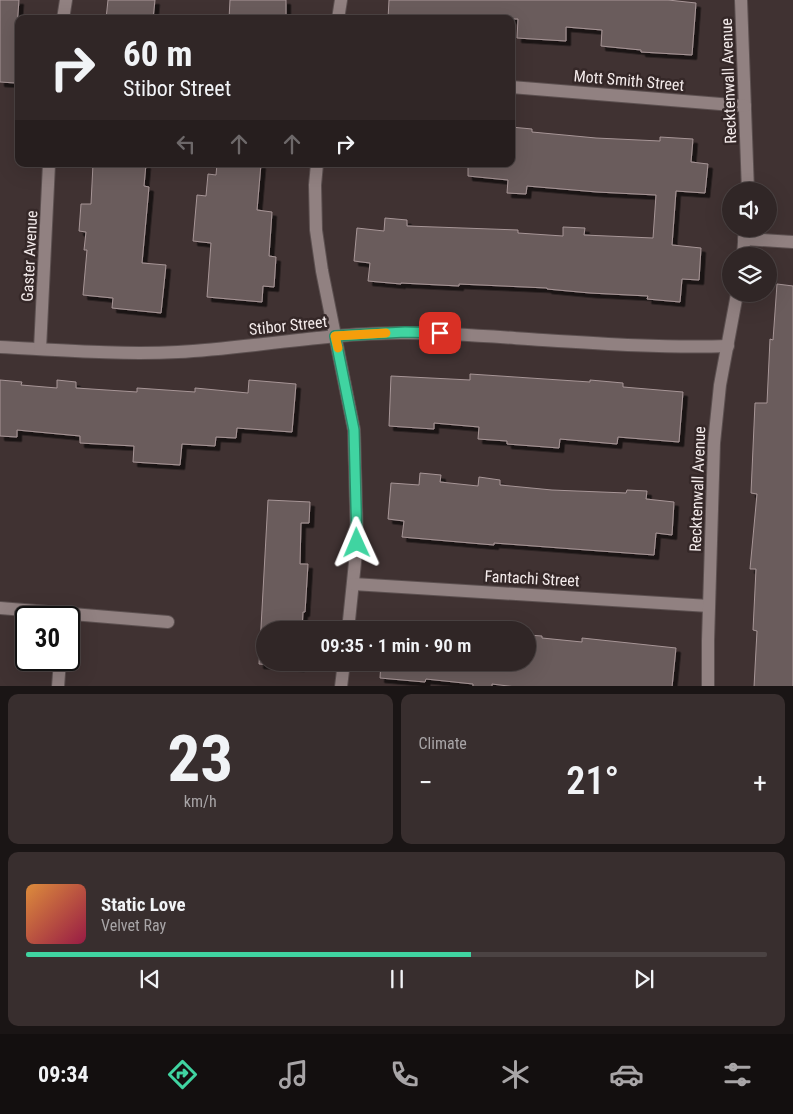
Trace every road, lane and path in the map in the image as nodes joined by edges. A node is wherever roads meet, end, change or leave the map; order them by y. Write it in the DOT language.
graph roads {
  1 [pos="66,0"];
  2 [pos="341,0"];
  3 [pos="741,0"];
  4 [pos="64,15"];
  5 [pos="339,15"];
  6 [pos="515,87"];
  7 [pos="745,106"];
  8 [pos="50,167"];
  9 [pos="317,167"];
  10 [pos="748,182"];
  11 [pos="763,237"];
  12 [pos="793,242"];
  13 [pos="736,302"];
  14 [pos="335,336"];
  15 [pos="728,346"];
  16 [pos="0,347"];
  17 [pos="40,349"];
  18 [pos="353,584"];
  19 [pos="709,606"];
  20 [pos="0,608"];
  21 [pos="15,610"];
  22 [pos="80,616"];
  23 [pos="349,621"];
  24 [pos="168,622"];
  25 [pos="59,671"];
  26 [pos="343,671"];
  27 [pos="58,686"];
  28 [pos="341,686"];
  29 [pos="708,686"];
  1 -- 4 [label="street"];
  2 -- 5 [label="street"];
  3 -- 7 [label="street, Recktenwall Avenue"];
  6 -- 7 [label="street, Mott Smith Street"];
  7 -- 10 [label="street, Recktenwall Avenue"];
  8 -- 17 [label="street, Gaster Avenue"];
  9 -- 14 [label="street"];
  11 -- 12 [label="street"];
  13 -- 15 [label="street, Recktenwall Avenue"];
  14 -- 15 [label="street, Stibor Street"];
  14 -- 17 [label="street, Stibor Street"];
  14 -- 18 [label="street"];
  15 -- 19 [label="street, Recktenwall Avenue"];
  16 -- 17 [label="street, Stibor Street"];
  18 -- 19 [label="street, Fantachi Street"];
  18 -- 23 [label="street"];
  19 -- 29 [label="street, Recktenwall Avenue"];
  20 -- 21 [label="street"];
  22 -- 24 [label="street"];
  25 -- 27 [label="street"];
  26 -- 28 [label="street"];
}
